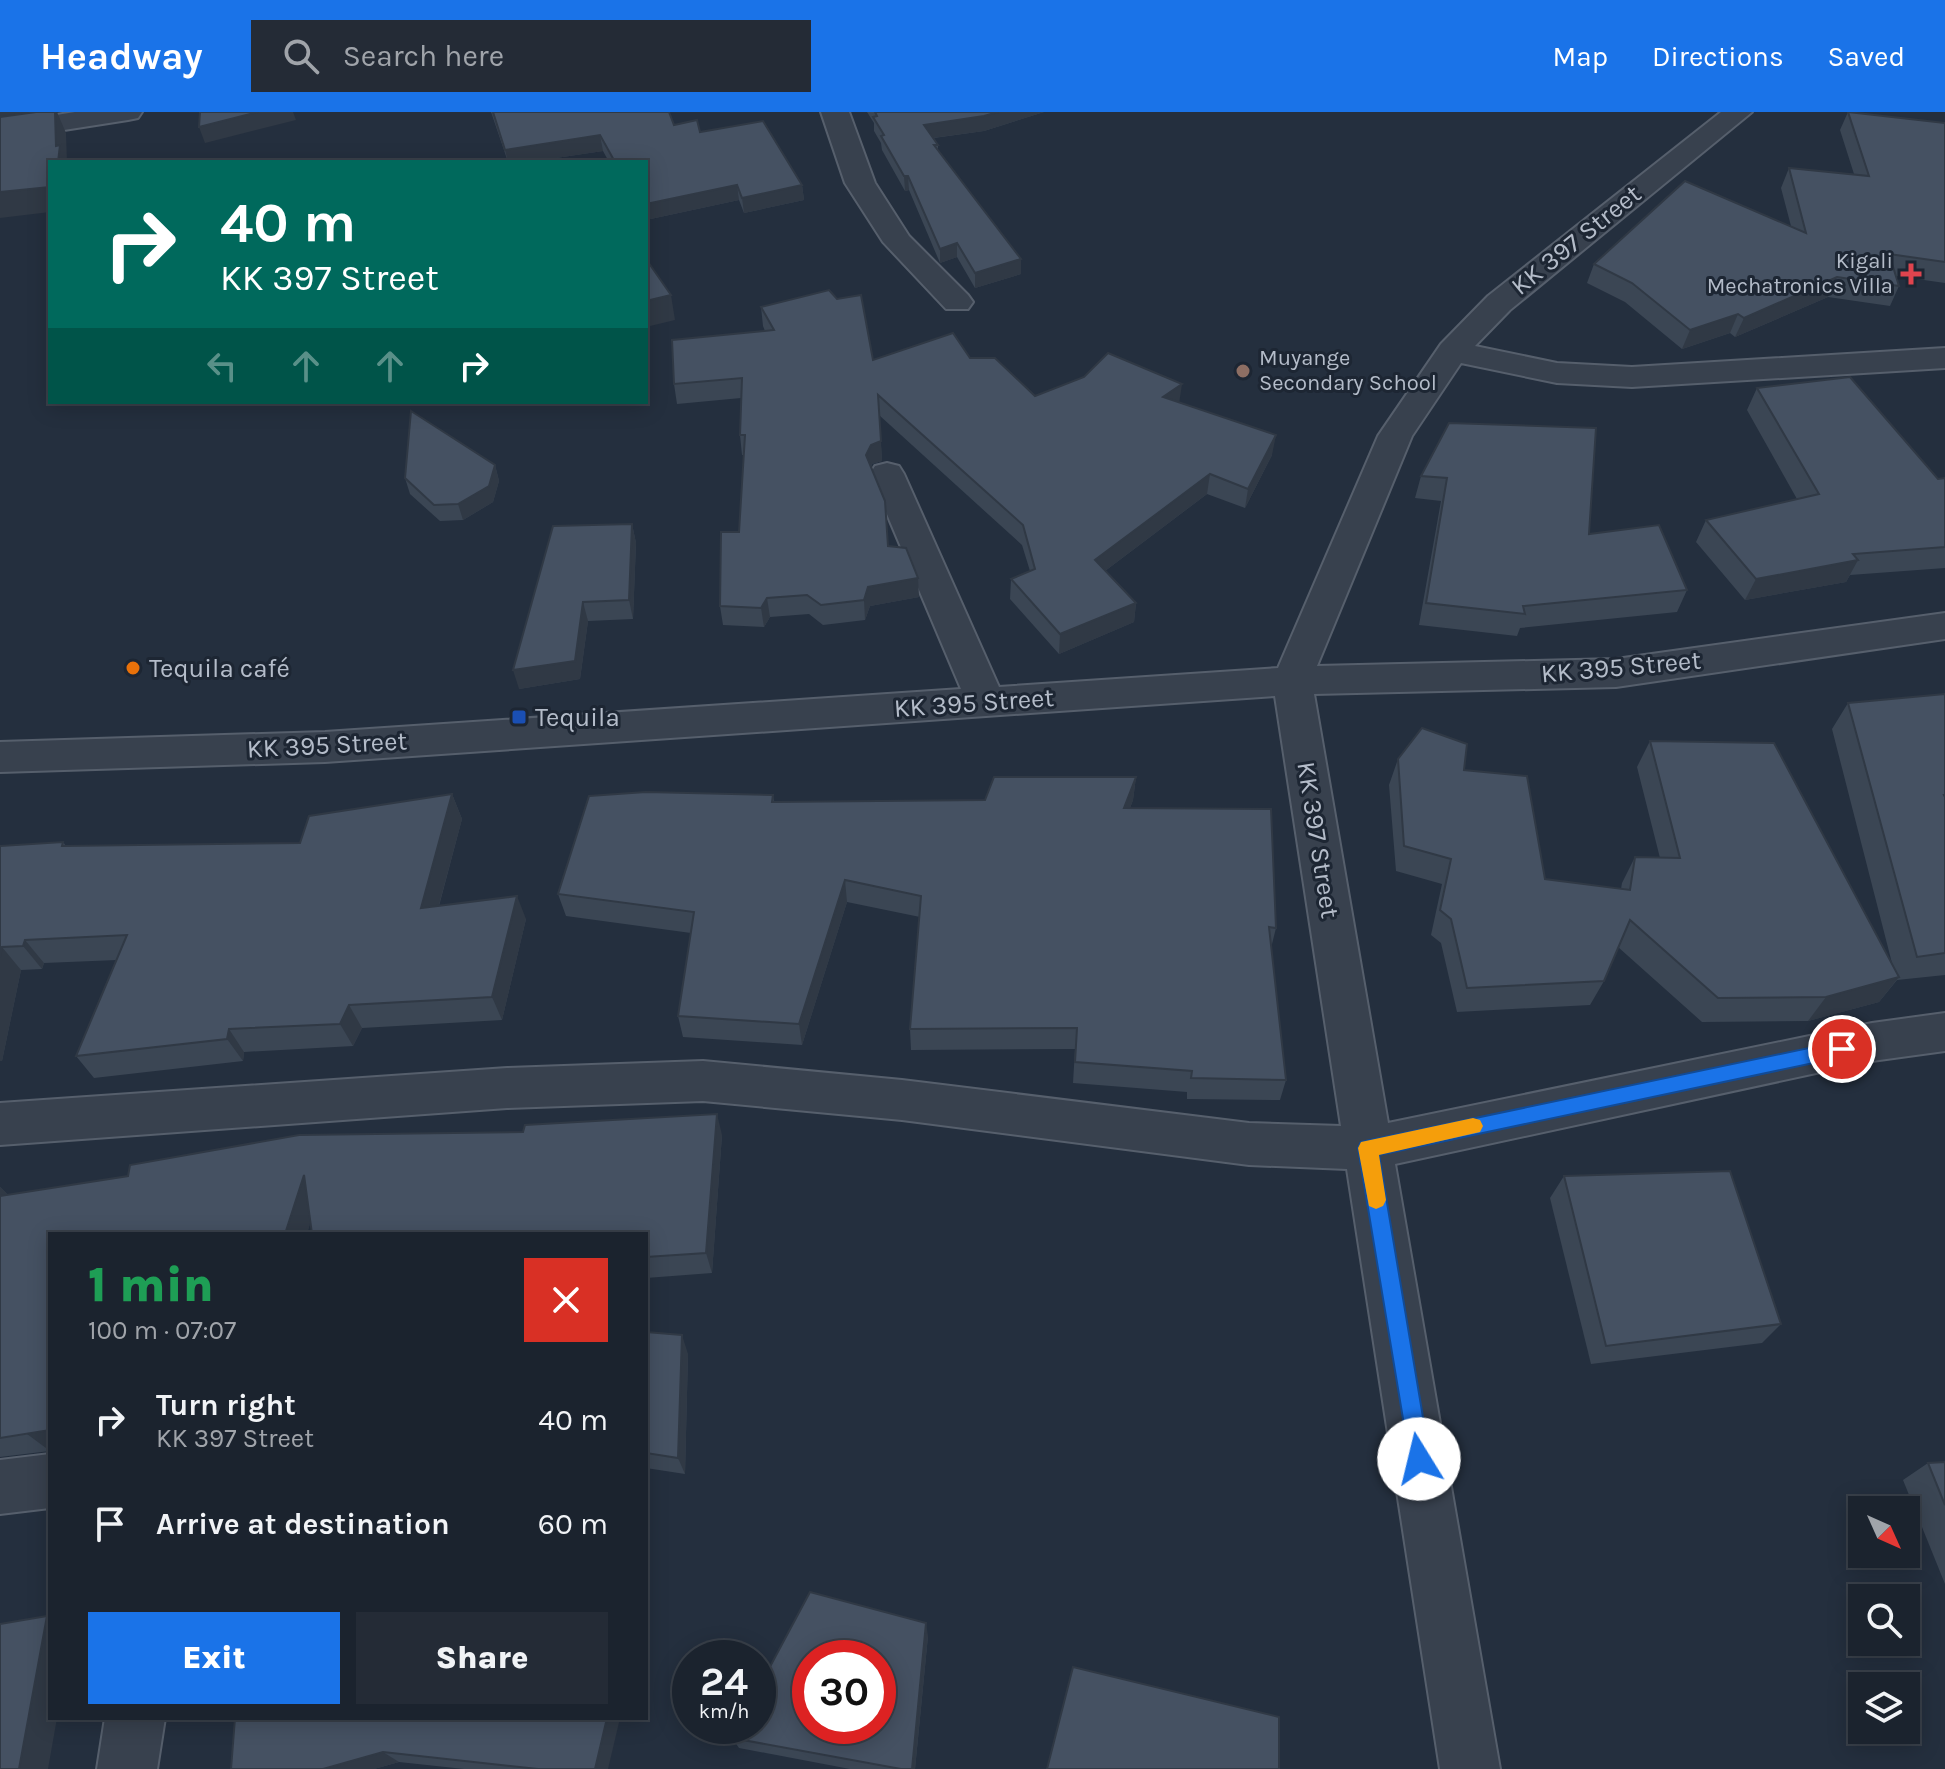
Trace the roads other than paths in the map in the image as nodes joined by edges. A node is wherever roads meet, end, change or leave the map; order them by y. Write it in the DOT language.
graph roads {
  1 [pos="128,112"];
  2 [pos="835,112"];
  3 [pos="1738,112"];
  4 [pos="0,132"];
  5 [pos="957,302"];
  6 [pos="1452,351"];
  7 [pos="1945,358"];
  8 [pos="887,474"];
  9 [pos="1945,626"];
  10 [pos="1292,681"];
  11 [pos="986,702"];
  12 [pos="0,757"];
  13 [pos="1945,1032"];
  14 [pos="0,1124"];
  15 [pos="1368,1148"];
  16 [pos="48,1481"];
  17 [pos="0,1487"];
  18 [pos="135,1720"];
  19 [pos="127,1769"];
  20 [pos="1470,1769"];
  1 -- 4 [label="street"];
  2 -- 5 [label="street"];
  3 -- 6 [label="street, KK 397 Street"];
  6 -- 7 [label="street"];
  6 -- 10 [label="street, KK 397 Street"];
  8 -- 11 [label="street"];
  9 -- 10 [label="street, KK 395 Street"];
  10 -- 11 [label="street, KK 395 Street"];
  10 -- 15 [label="street, KK 397 Street"];
  11 -- 12 [label="street, KK 395 Street"];
  13 -- 15 [label="street"];
  14 -- 15 [label="street"];
  15 -- 20 [label="street, KK 397 Street"];
  16 -- 17 [label="street"];
  18 -- 19 [label="street"];
}
